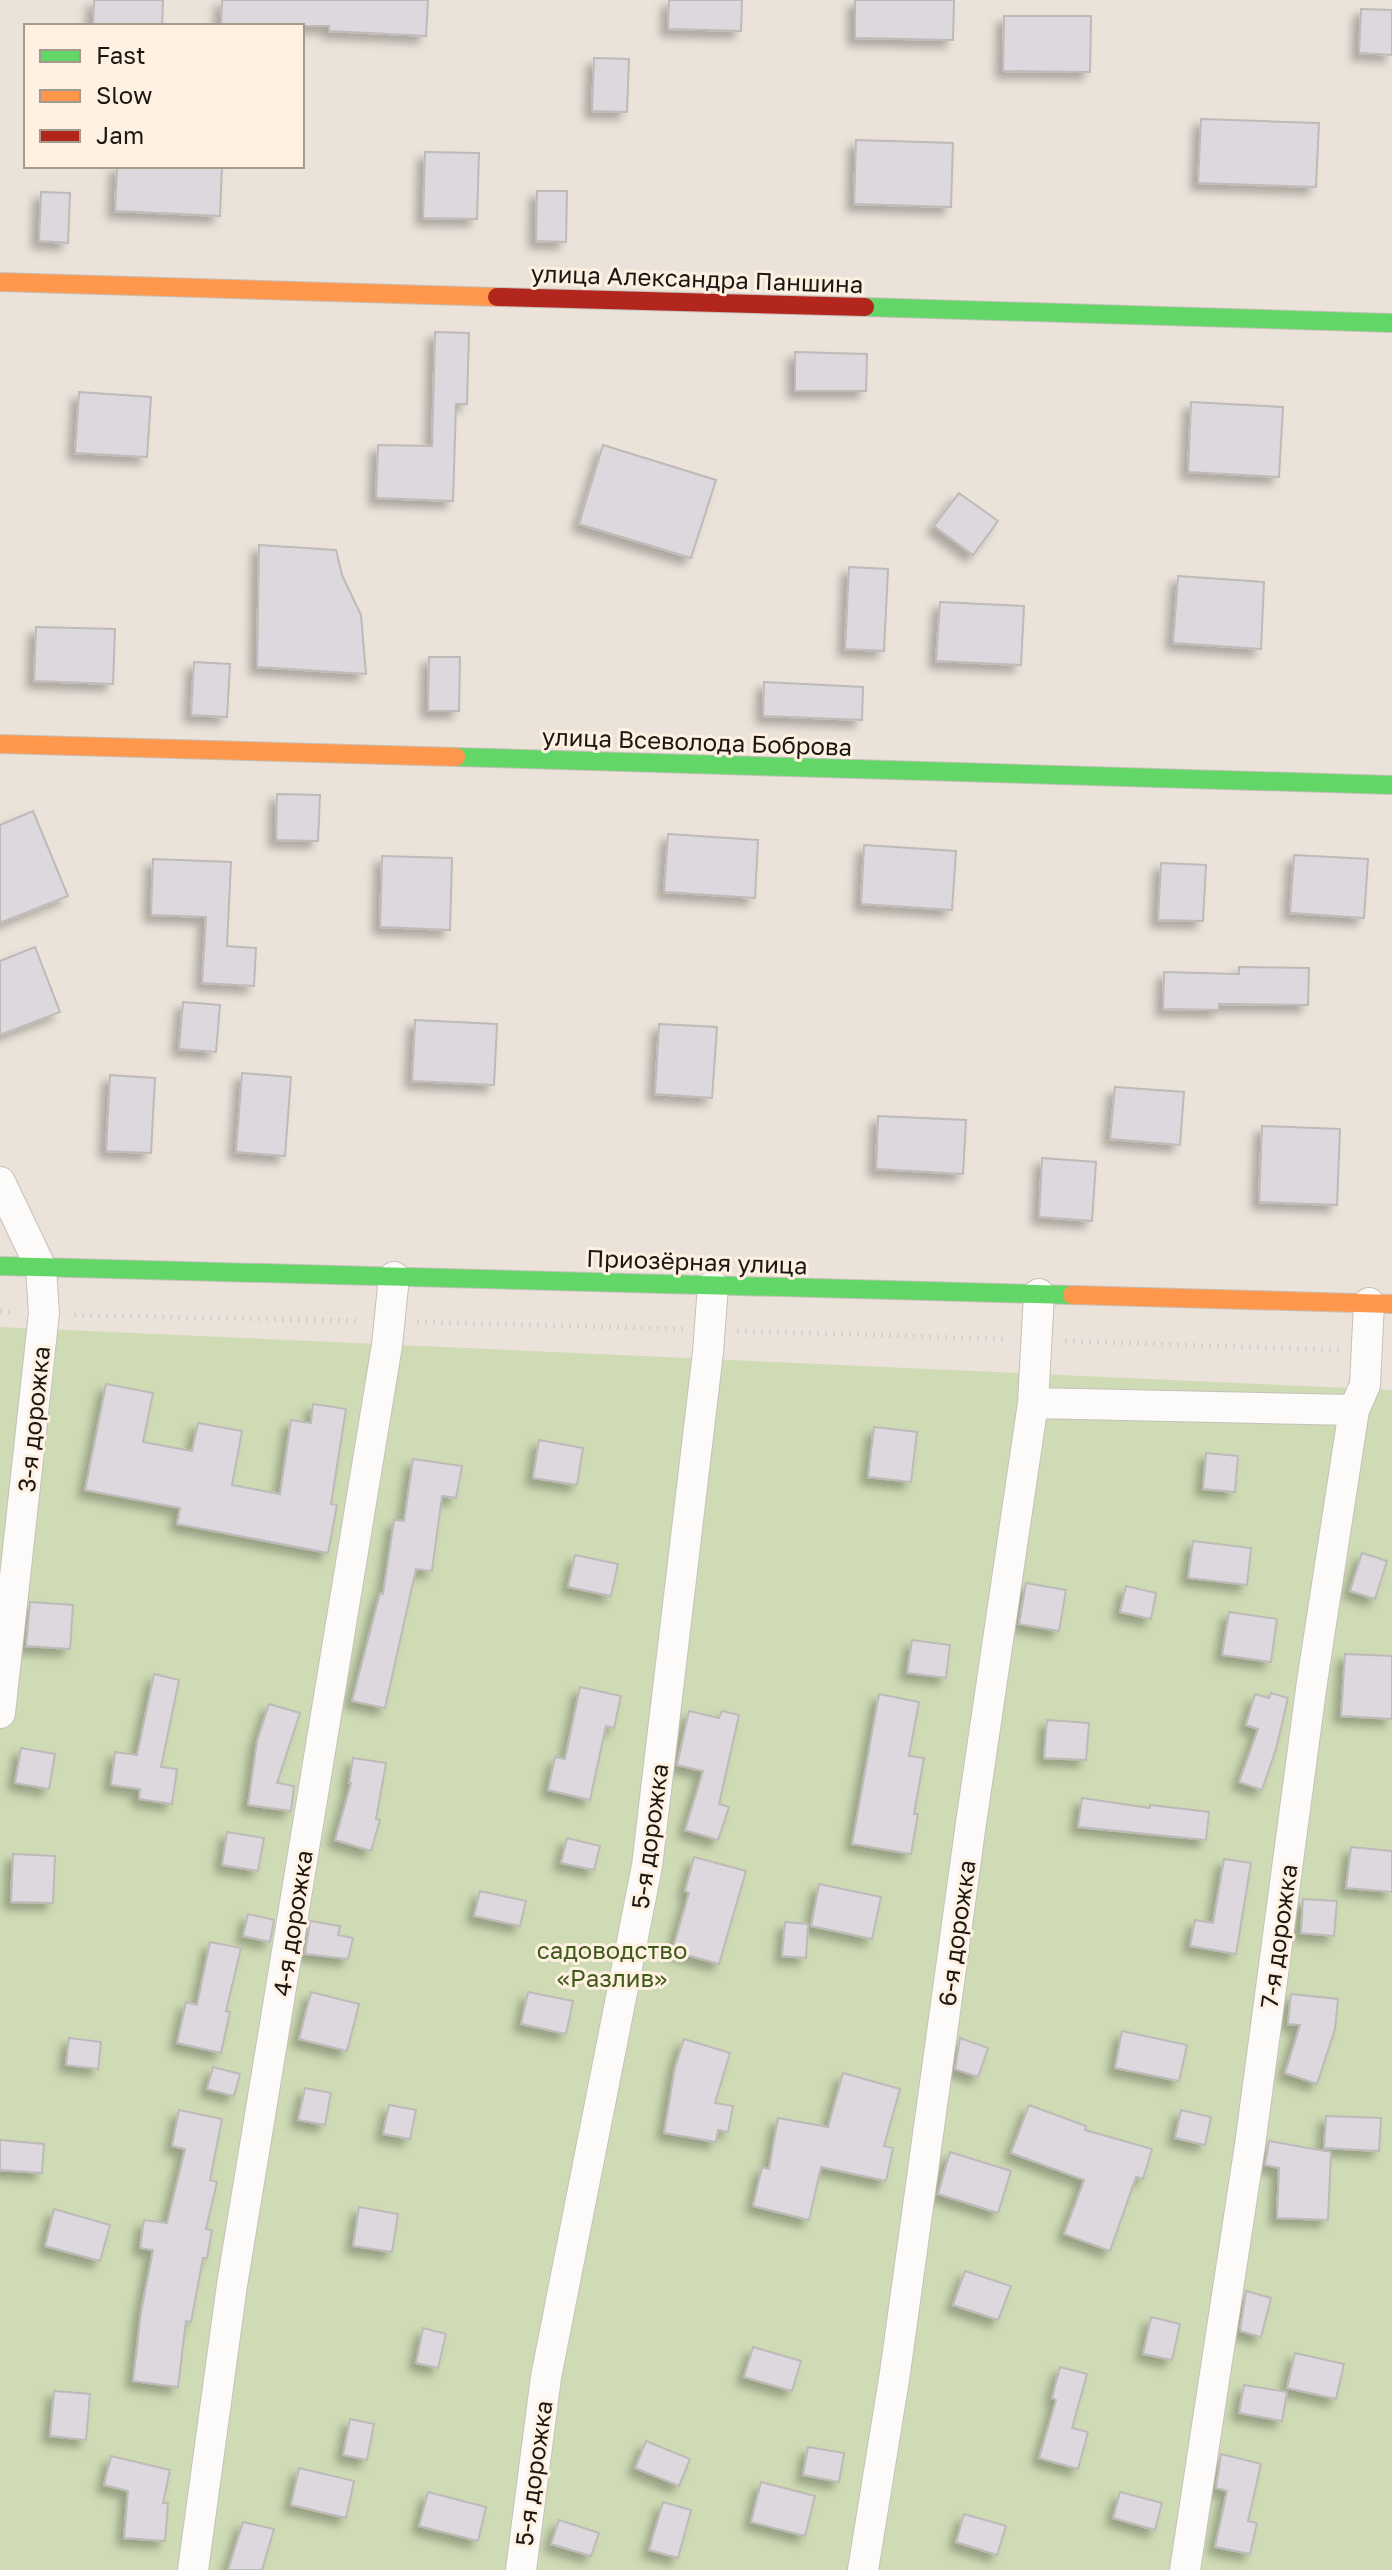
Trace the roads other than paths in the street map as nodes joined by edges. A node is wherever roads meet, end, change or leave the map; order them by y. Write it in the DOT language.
graph roads {
  1 [pos="0,282"];
  2 [pos="1392,323"];
  3 [pos="0,744"];
  4 [pos="1392,785"];
  5 [pos="0,1182"];
  6 [pos="0,1266"];
  7 [pos="41,1268"];
  8 [pos="394,1277"];
  9 [pos="713,1286"];
  10 [pos="1039,1294"];
  11 [pos="1381,1303"];
  12 [pos="1033,1403"];
  13 [pos="1354,1410"];
  14 [pos="0,1713"];
  15 [pos="193,2570"];
  16 [pos="521,2570"];
  17 [pos="863,2570"];
  18 [pos="1185,2570"];
  1 -- 2 [label="street, улица Александра Паншина"];
  3 -- 4 [label="street, улица Всеволода Боброва"];
  5 -- 7 [label="street"];
  6 -- 7 [label="street, Приозёрная улица"];
  7 -- 8 [label="street, Приозёрная улица"];
  7 -- 14 [label="street, 3-я дорожка"];
  8 -- 9 [label="street, Приозёрная улица"];
  8 -- 15 [label="street, 4-я дорожка"];
  9 -- 10 [label="street, Приозёрная улица"];
  9 -- 16 [label="street, 5-я дорожка"];
  10 -- 11 [label="street, Приозёрная улица"];
  10 -- 12 [label="street, 6-я дорожка"];
  11 -- 13 [label="street, 7-я дорожка"];
  12 -- 13 [label="street"];
  12 -- 17 [label="street, 6-я дорожка"];
  13 -- 18 [label="street, 7-я дорожка"];
}
